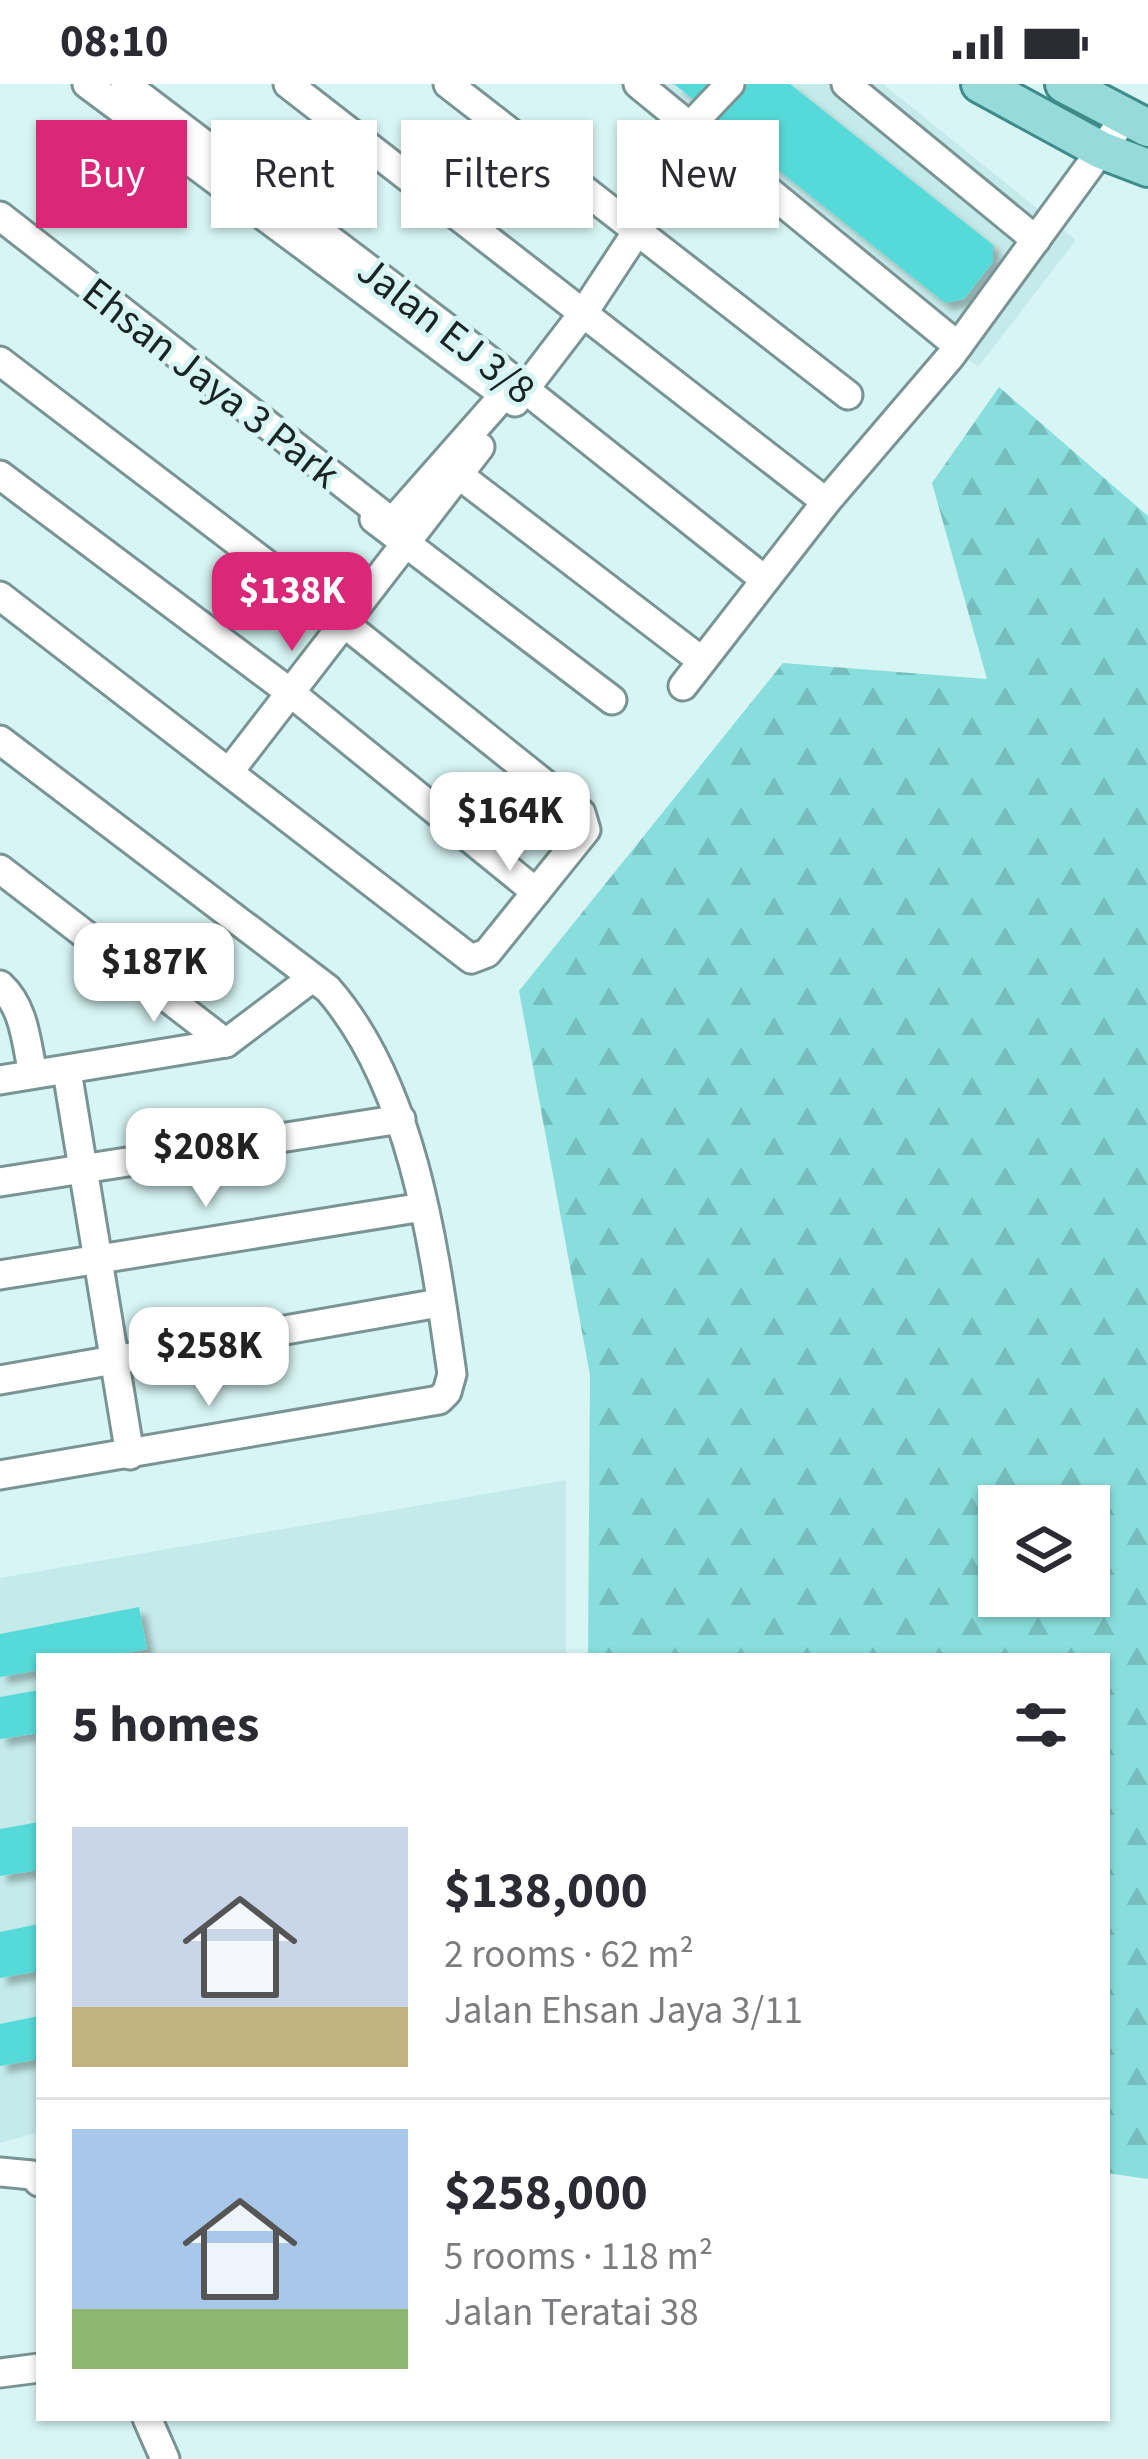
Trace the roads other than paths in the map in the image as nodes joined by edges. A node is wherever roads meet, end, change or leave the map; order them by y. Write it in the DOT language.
graph roads {
  1 [pos="87,84"];
  2 [pos="125,84"];
  3 [pos="288,84"];
  4 [pos="448,84"];
  5 [pos="638,84"];
  6 [pos="730,84"];
  7 [pos="846,84"];
  8 [pos="980,84"];
  9 [pos="1064,84"];
  10 [pos="685,120"];
  11 [pos="696,120"];
  12 [pos="1136,123"];
  13 [pos="1101,150"];
  14 [pos="1148,168"];
  15 [pos="779,198"];
  16 [pos="0,216"];
  17 [pos="638,230"];
  18 [pos="0,231"];
  19 [pos="1036,240"];
  20 [pos="584,312"];
  21 [pos="958,346"];
  22 [pos="0,361"];
  23 [pos="525,389"];
  24 [pos="848,395"];
  25 [pos="0,475"];
  26 [pos="459,475"];
  27 [pos="826,502"];
  28 [pos="406,544"];
  29 [pos="765,580"];
  30 [pos="0,596"];
  31 [pos="345,624"];
  32 [pos="702,661"];
  33 [pos="683,686"];
  34 [pos="292,693"];
  35 [pos="612,700"];
  36 [pos="5,755"];
  37 [pos="229,772"];
  38 [pos="0,869"];
  39 [pos="536,892"];
  40 [pos="311,978"];
  41 [pos="0,985"];
  42 [pos="226,1043"];
  43 [pos="68,1071"];
  44 [pos="33,1074"];
  45 [pos="0,1080"];
  46 [pos="401,1119"];
  47 [pos="84,1168"];
  48 [pos="0,1182"];
  49 [pos="423,1208"];
  50 [pos="98,1259"];
  51 [pos="0,1275"];
  52 [pos="439,1303"];
  53 [pos="115,1360"];
  54 [pos="0,1381"];
  55 [pos="130,1455"];
  56 [pos="0,1475"];
  57 [pos="0,2172"];
  58 [pos="36,2178"];
  59 [pos="36,2368"];
  60 [pos="0,2373"];
  61 [pos="148,2421"];
  62 [pos="165,2459"];
  1 -- 16 [label="street, Ehsan Jaya 3 Park"];
  2 -- 23 [label="street, Jalan EJ 3/8"];
  3 -- 20 [label="street"];
  4 -- 17 [label="street"];
  5 -- 10 [label="street"];
  6 -- 11 [label="street"];
  7 -- 19 [label="street"];
  8 -- 13 [label="main road"];
  9 -- 12 [label="main road"];
  12 -- 13 [label="street"];
  13 -- 14 [label="main road"];
  13 -- 19 [label="street"];
  15 -- 21 [label="street"];
  17 -- 20 [label="street"];
  17 -- 24 [label="street"];
  18 -- 28 [label="street"];
  19 -- 21 [label="street"];
  20 -- 23 [label="street"];
  20 -- 27 [label="street"];
  21 -- 27 [label="street"];
  22 -- 31 [label="street"];
  23 -- 26 [label="street"];
  23 -- 29 [label="street, Jalan EJ 3/8"];
  25 -- 34 [label="street"];
  26 -- 28 [label="street"];
  26 -- 32 [label="street"];
  27 -- 29 [label="street"];
  28 -- 31 [label="street"];
  28 -- 35 [label="street"];
  29 -- 32 [label="street"];
  30 -- 37 [label="street"];
  31 -- 34 [label="street"];
  31 -- 39 [label="street"];
  32 -- 33 [label="street"];
  34 -- 37 [label="street"];
  34 -- 39 [label="street"];
  36 -- 40 [label="street"];
  37 -- 39 [label="street"];
  38 -- 42 [label="street"];
  40 -- 42 [label="street"];
  40 -- 46 [label="street"];
  41 -- 44 [label="street"];
  42 -- 43 [label="street"];
  43 -- 44 [label="street"];
  43 -- 47 [label="street"];
  44 -- 45 [label="street"];
  46 -- 47 [label="street"];
  46 -- 49 [label="street"];
  47 -- 48 [label="street"];
  47 -- 50 [label="street"];
  49 -- 50 [label="street"];
  49 -- 52 [label="street"];
  50 -- 51 [label="street"];
  50 -- 53 [label="street"];
  52 -- 53 [label="street"];
  52 -- 55 [label="street"];
  53 -- 54 [label="street"];
  53 -- 55 [label="street"];
  55 -- 56 [label="street"];
  57 -- 58 [label="street"];
  59 -- 60 [label="street"];
  61 -- 62 [label="street"];
}
